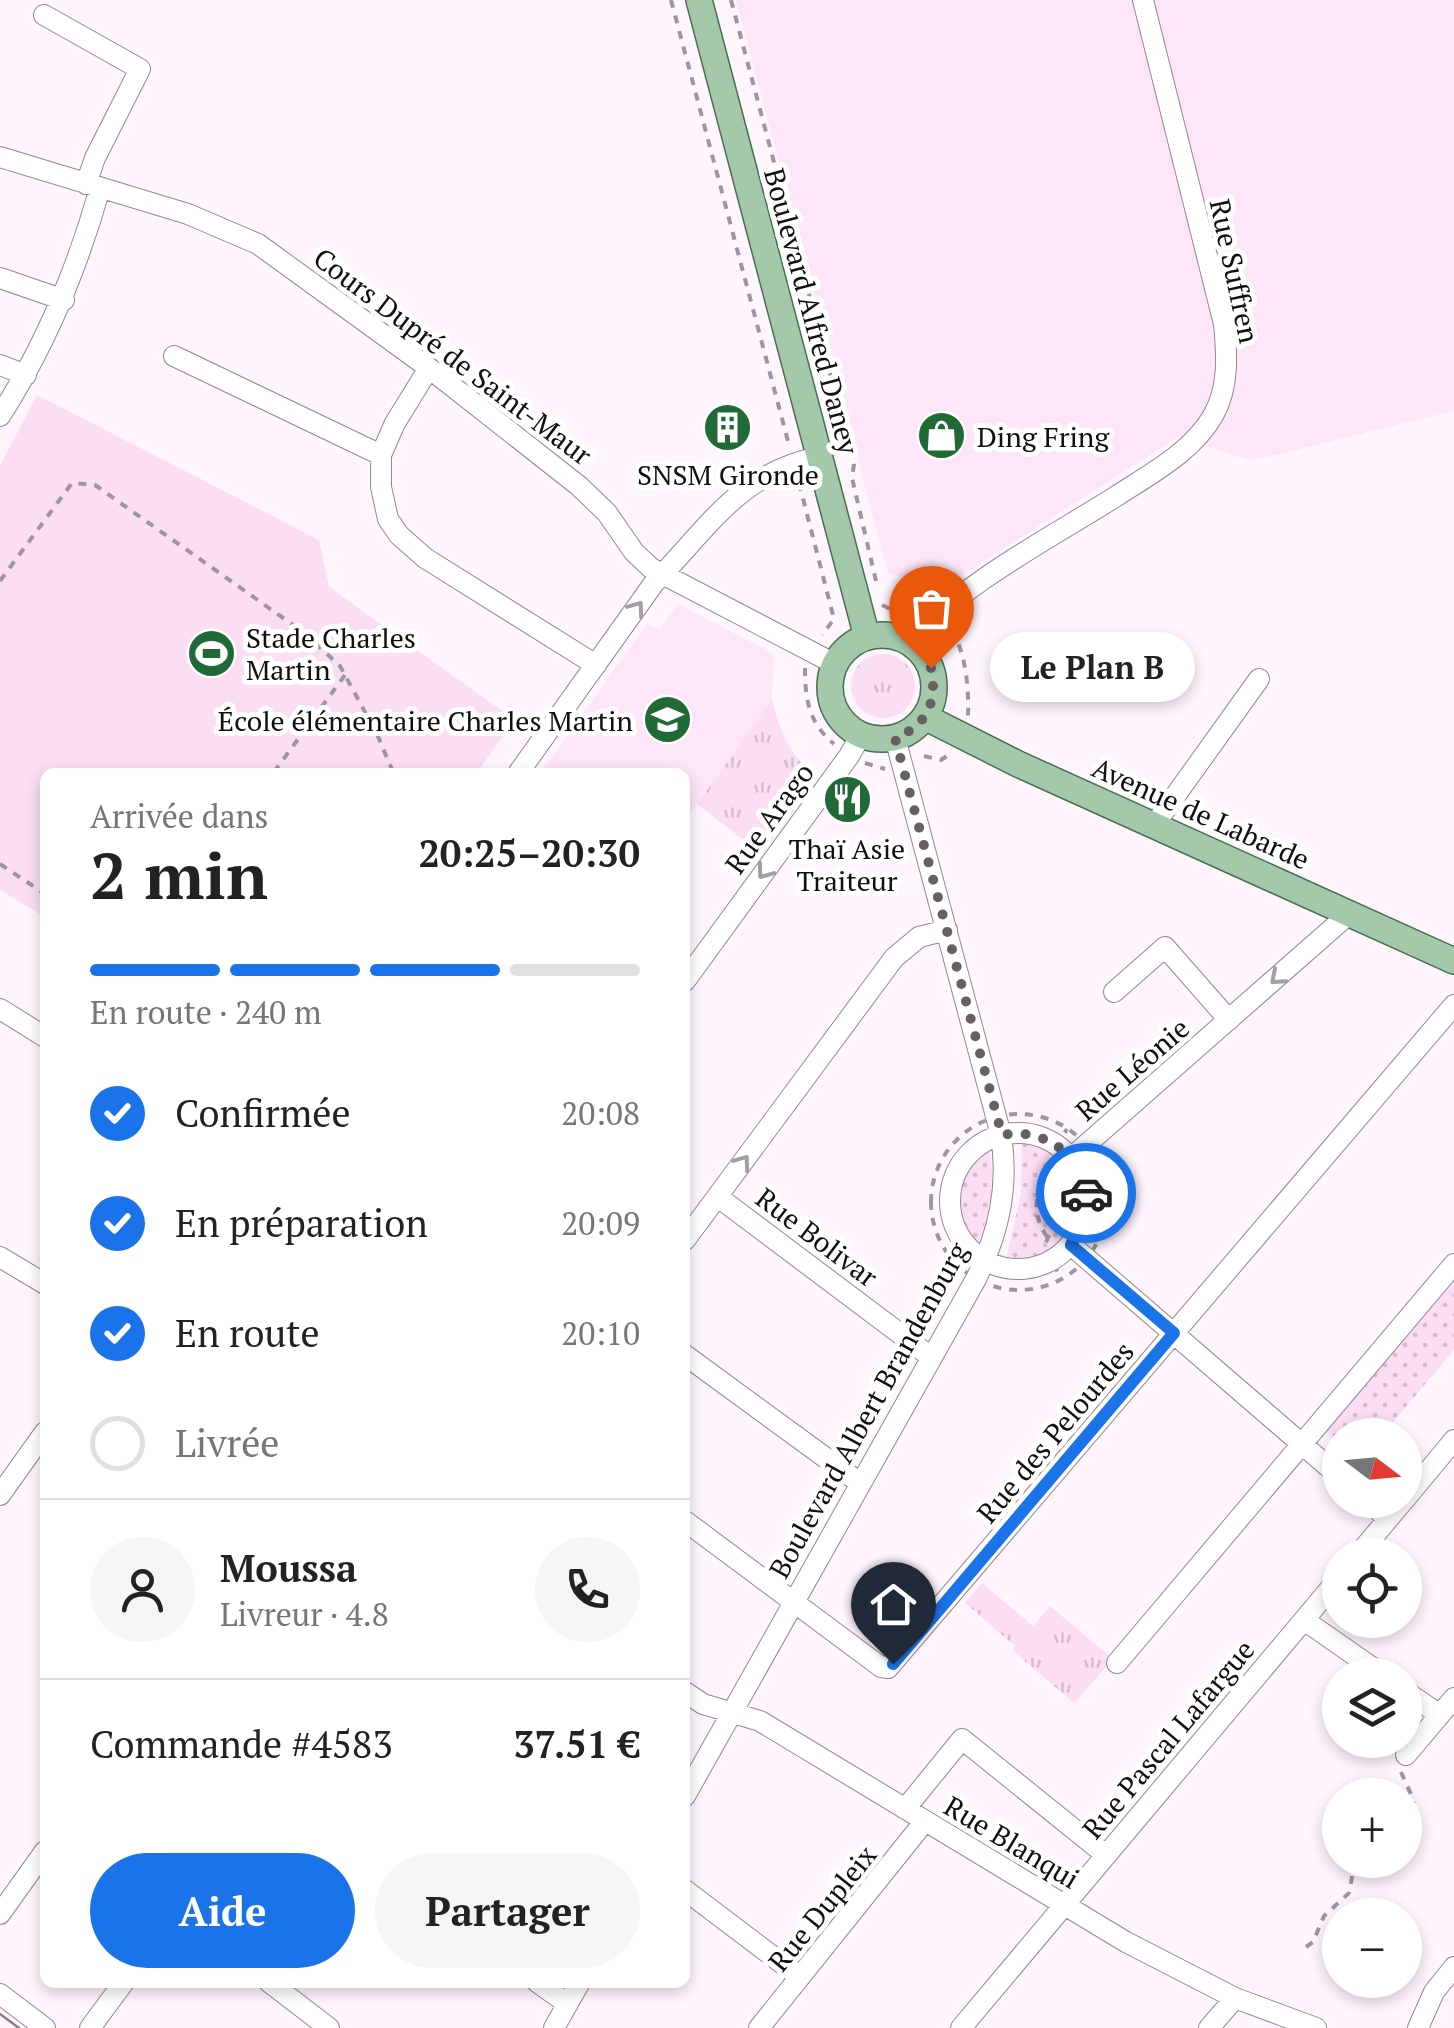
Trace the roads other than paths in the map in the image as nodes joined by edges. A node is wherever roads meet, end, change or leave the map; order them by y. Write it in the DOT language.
graph roads {
  1 [pos="698,0"];
  2 [pos="1143,0"];
  3 [pos="44,15"];
  4 [pos="0,157"];
  5 [pos="93,186"];
  6 [pos="0,278"];
  7 [pos="64,300"];
  8 [pos="174,356"];
  9 [pos="0,365"];
  10 [pos="428,368"];
  11 [pos="26,374"];
  12 [pos="0,416"];
  13 [pos="381,455"];
  14 [pos="806,459"];
  15 [pos="663,574"];
  16 [pos="867,637"];
  17 [pos="910,642"];
  18 [pos="596,664"];
  19 [pos="835,664"];
  20 [pos="1258,679"];
  21 [pos="926,717"];
  22 [pos="895,738"];
  23 [pos="853,749"];
  24 [pos="521,768"];
  25 [pos="1155,824"];
  26 [pos="1350,914"];
  27 [pos="947,930"];
  28 [pos="1454,961"];
  29 [pos="690,974"];
  30 [pos="1114,992"];
  31 [pos="1454,1005"];
  32 [pos="0,1009"];
  33 [pos="1229,1020"];
  34 [pos="40,1033"];
  35 [pos="1002,1135"];
  36 [pos="1065,1144"];
  37 [pos="718,1196"];
  38 [pos="690,1233"];
  39 [pos="1071,1245"];
  40 [pos="0,1257"];
  41 [pos="984,1261"];
  42 [pos="1454,1264"];
  43 [pos="40,1281"];
  44 [pos="1174,1333"];
  45 [pos="931,1357"];
  46 [pos="690,1359"];
  47 [pos="40,1439"];
  48 [pos="1454,1440"];
  49 [pos="1302,1444"];
  50 [pos="1322,1461"];
  51 [pos="1422,1478"];
  52 [pos="860,1483"];
  53 [pos="0,1494"];
  54 [pos="1388,1519"];
  55 [pos="690,1526"];
  56 [pos="1372,1538"];
  57 [pos="1322,1598"];
  58 [pos="793,1602"];
  59 [pos="1304,1620"];
  60 [pos="1358,1658"];
  61 [pos="1118,1663"];
  62 [pos="690,1695"];
  63 [pos="1454,1698"];
  64 [pos="1422,1703"];
  65 [pos="732,1712"];
  66 [pos="1440,1715"];
  67 [pos="1422,1736"];
  68 [pos="690,1787"];
  69 [pos="905,1809"];
  70 [pos="926,1821"];
  71 [pos="1106,1855"];
  72 [pos="40,1858"];
  73 [pos="690,1894"];
  74 [pos="1064,1906"];
  75 [pos="0,1914"];
  76 [pos="1454,1967"];
  77 [pos="800,1978"];
  78 [pos="120,1988"];
  79 [pos="276,1988"];
  80 [pos="545,1988"];
  81 [pos="577,1988"];
  82 [pos="0,1994"];
  83 [pos="1235,1998"];
  84 [pos="568,2004"];
  85 [pos="45,2028"];
  86 [pos="90,2028"];
  87 [pos="330,2028"];
  88 [pos="554,2028"];
  89 [pos="759,2028"];
  90 [pos="962,2028"];
  91 [pos="1209,2028"];
  92 [pos="1316,2028"];
  93 [pos="1418,2028"];
  1 -- 14 [label="main road, Boulevard Alfred Daney"];
  2 -- 17 [label="street, Rue Suffren"];
  3 -- 5 [label="street"];
  4 -- 5 [label="street, Cours Dupré de Saint-Maur"];
  5 -- 7 [label="street"];
  5 -- 10 [label="street, Cours Dupré de Saint-Maur"];
  6 -- 7 [label="street"];
  7 -- 11 [label="street"];
  8 -- 13 [label="street"];
  9 -- 11 [label="street"];
  10 -- 13 [label="street"];
  10 -- 15 [label="street, Cours Dupré de Saint-Maur"];
  11 -- 12 [label="street"];
  13 -- 18 [label="street"];
  14 -- 15 [label="street"];
  14 -- 16 [label="main road, Boulevard Alfred Daney"];
  18 -- 15 [label="street, one-way"];
  15 -- 19 [label="street, Cours Dupré de Saint-Maur"];
  16 -- 17 [label="main road"];
  16 -- 19 [label="main road"];
  17 -- 21 [label="main road"];
  18 -- 24 [label="street"];
  19 -- 23 [label="main road"];
  20 -- 25 [label="street"];
  21 -- 22 [label="main road"];
  21 -- 25 [label="main road, Avenue de Labarde"];
  22 -- 23 [label="main road"];
  22 -- 27 [label="street, Boulevard Albert Brandenburg"];
  23 -- 29 [label="street, Rue Arago, one-way"];
  25 -- 26 [label="main road, Avenue de Labarde"];
  26 -- 28 [label="main road, Avenue de Labarde"];
  26 -- 33 [label="street, Rue Léonie, one-way"];
  27 -- 35 [label="street, Boulevard Albert Brandenburg"];
  37 -- 27 [label="street, one-way"];
  30 -- 33 [label="street, Rue Léonie"];
  31 -- 44 [label="street, Rue des Pelourdes"];
  32 -- 34 [label="street"];
  33 -- 36 [label="street, Rue Léonie"];
  35 -- 36 [label="street"];
  35 -- 41 [label="street, Boulevard Albert Brandenburg"];
  35 -- 41 [label="street"];
  36 -- 39 [label="street"];
  37 -- 38 [label="street"];
  37 -- 45 [label="street, Rue Bolivar"];
  39 -- 41 [label="street"];
  39 -- 44 [label="street"];
  40 -- 43 [label="street"];
  41 -- 45 [label="street, Boulevard Albert Brandenburg"];
  42 -- 49 [label="street"];
  44 -- 49 [label="street"];
  44 -- 58 [label="street, Rue des Pelourdes"];
  45 -- 52 [label="street, Boulevard Albert Brandenburg"];
  46 -- 52 [label="street"];
  47 -- 53 [label="street"];
  48 -- 51 [label="street"];
  49 -- 50 [label="street"];
  49 -- 61 [label="street"];
  52 -- 58 [label="street, Boulevard Albert Brandenburg"];
  54 -- 56 [label="street"];
  55 -- 58 [label="street"];
  57 -- 59 [label="street, Rue Pascal Lafargue"];
  58 -- 65 [label="street, Boulevard Albert Brandenburg"];
  59 -- 60 [label="street"];
  59 -- 71 [label="street, Rue Pascal Lafargue"];
  62 -- 65 [label="street, Rue Blanqui"];
  63 -- 66 [label="street"];
  64 -- 66 [label="street"];
  65 -- 68 [label="street, Boulevard Albert Brandenburg"];
  65 -- 69 [label="street, Rue Blanqui"];
  66 -- 67 [label="street"];
  69 -- 70 [label="street, Rue Blanqui"];
  69 -- 71 [label="street"];
  70 -- 74 [label="street, Rue Blanqui"];
  70 -- 77 [label="street, Rue Dupleix"];
  71 -- 74 [label="street, Rue Pascal Lafargue"];
  72 -- 75 [label="street"];
  73 -- 77 [label="street"];
  74 -- 83 [label="street, Rue Blanqui"];
  74 -- 90 [label="street, Rue Pascal Lafargue"];
  76 -- 93 [label="street"];
  77 -- 89 [label="street, Rue Dupleix"];
  78 -- 86 [label="street"];
  79 -- 87 [label="street"];
  80 -- 84 [label="street"];
  81 -- 84 [label="street"];
  82 -- 85 [label="street"];
  83 -- 91 [label="street"];
  83 -- 92 [label="street, Rue Blanqui"];
  84 -- 88 [label="street"];
}
